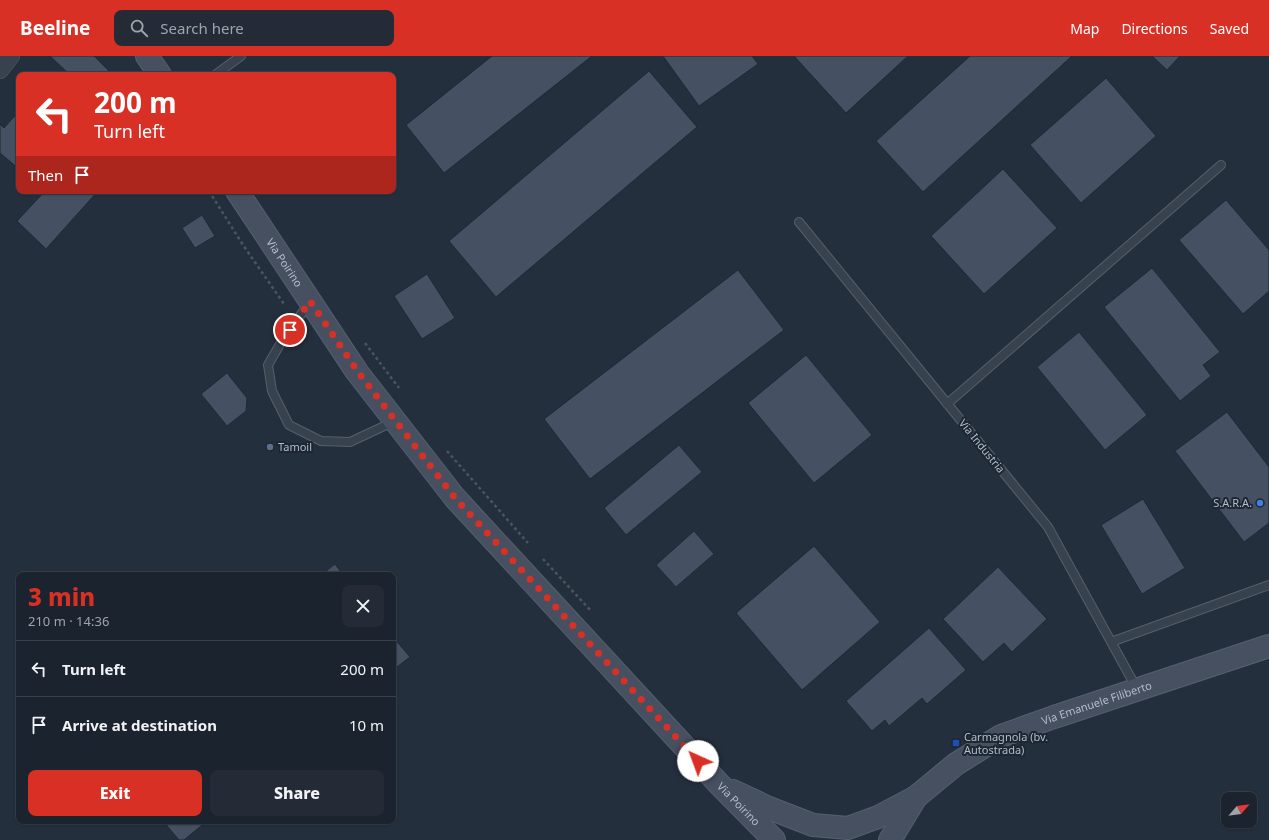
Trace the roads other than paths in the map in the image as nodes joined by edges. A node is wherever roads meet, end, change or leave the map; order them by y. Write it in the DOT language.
graph roads {
  1 [pos="11,56"];
  2 [pos="147,56"];
  3 [pos="241,56"];
  4 [pos="0,70"];
  5 [pos="158,72"];
  6 [pos="219,72"];
  7 [pos="1221,165"];
  8 [pos="238,194"];
  9 [pos="799,222"];
  10 [pos="310,301"];
  11 [pos="948,404"];
  12 [pos="395,421"];
  13 [pos="1269,585"];
  14 [pos="1111,642"];
  15 [pos="1269,646"];
  16 [pos="1138,689"];
  17 [pos="719,784"];
  18 [pos="916,797"];
  19 [pos="844,834"];
  20 [pos="774,840"];
  21 [pos="890,840"];
  1 -- 4 [label="street"];
  2 -- 5 [label="main road"];
  3 -- 6 [label="lane"];
  7 -- 11 [label="lane"];
  8 -- 10 [label="main road, Via Poirino"];
  9 -- 11 [label="lane, Via Industria"];
  10 -- 12 [label="main road, Via Poirino"];
  10 -- 12 [label="lane"];
  11 -- 14 [label="lane, Via Industria"];
  12 -- 17 [label="main road, Via Poirino"];
  13 -- 14 [label="lane"];
  14 -- 16 [label="lane, Via Industria"];
  15 -- 16 [label="main road, Via Emanuele Filiberto"];
  16 -- 18 [label="main road, Via Emanuele Filiberto"];
  17 -- 19 [label="main road"];
  17 -- 20 [label="main road, Via Poirino"];
  18 -- 19 [label="main road"];
  18 -- 21 [label="main road"];
}
